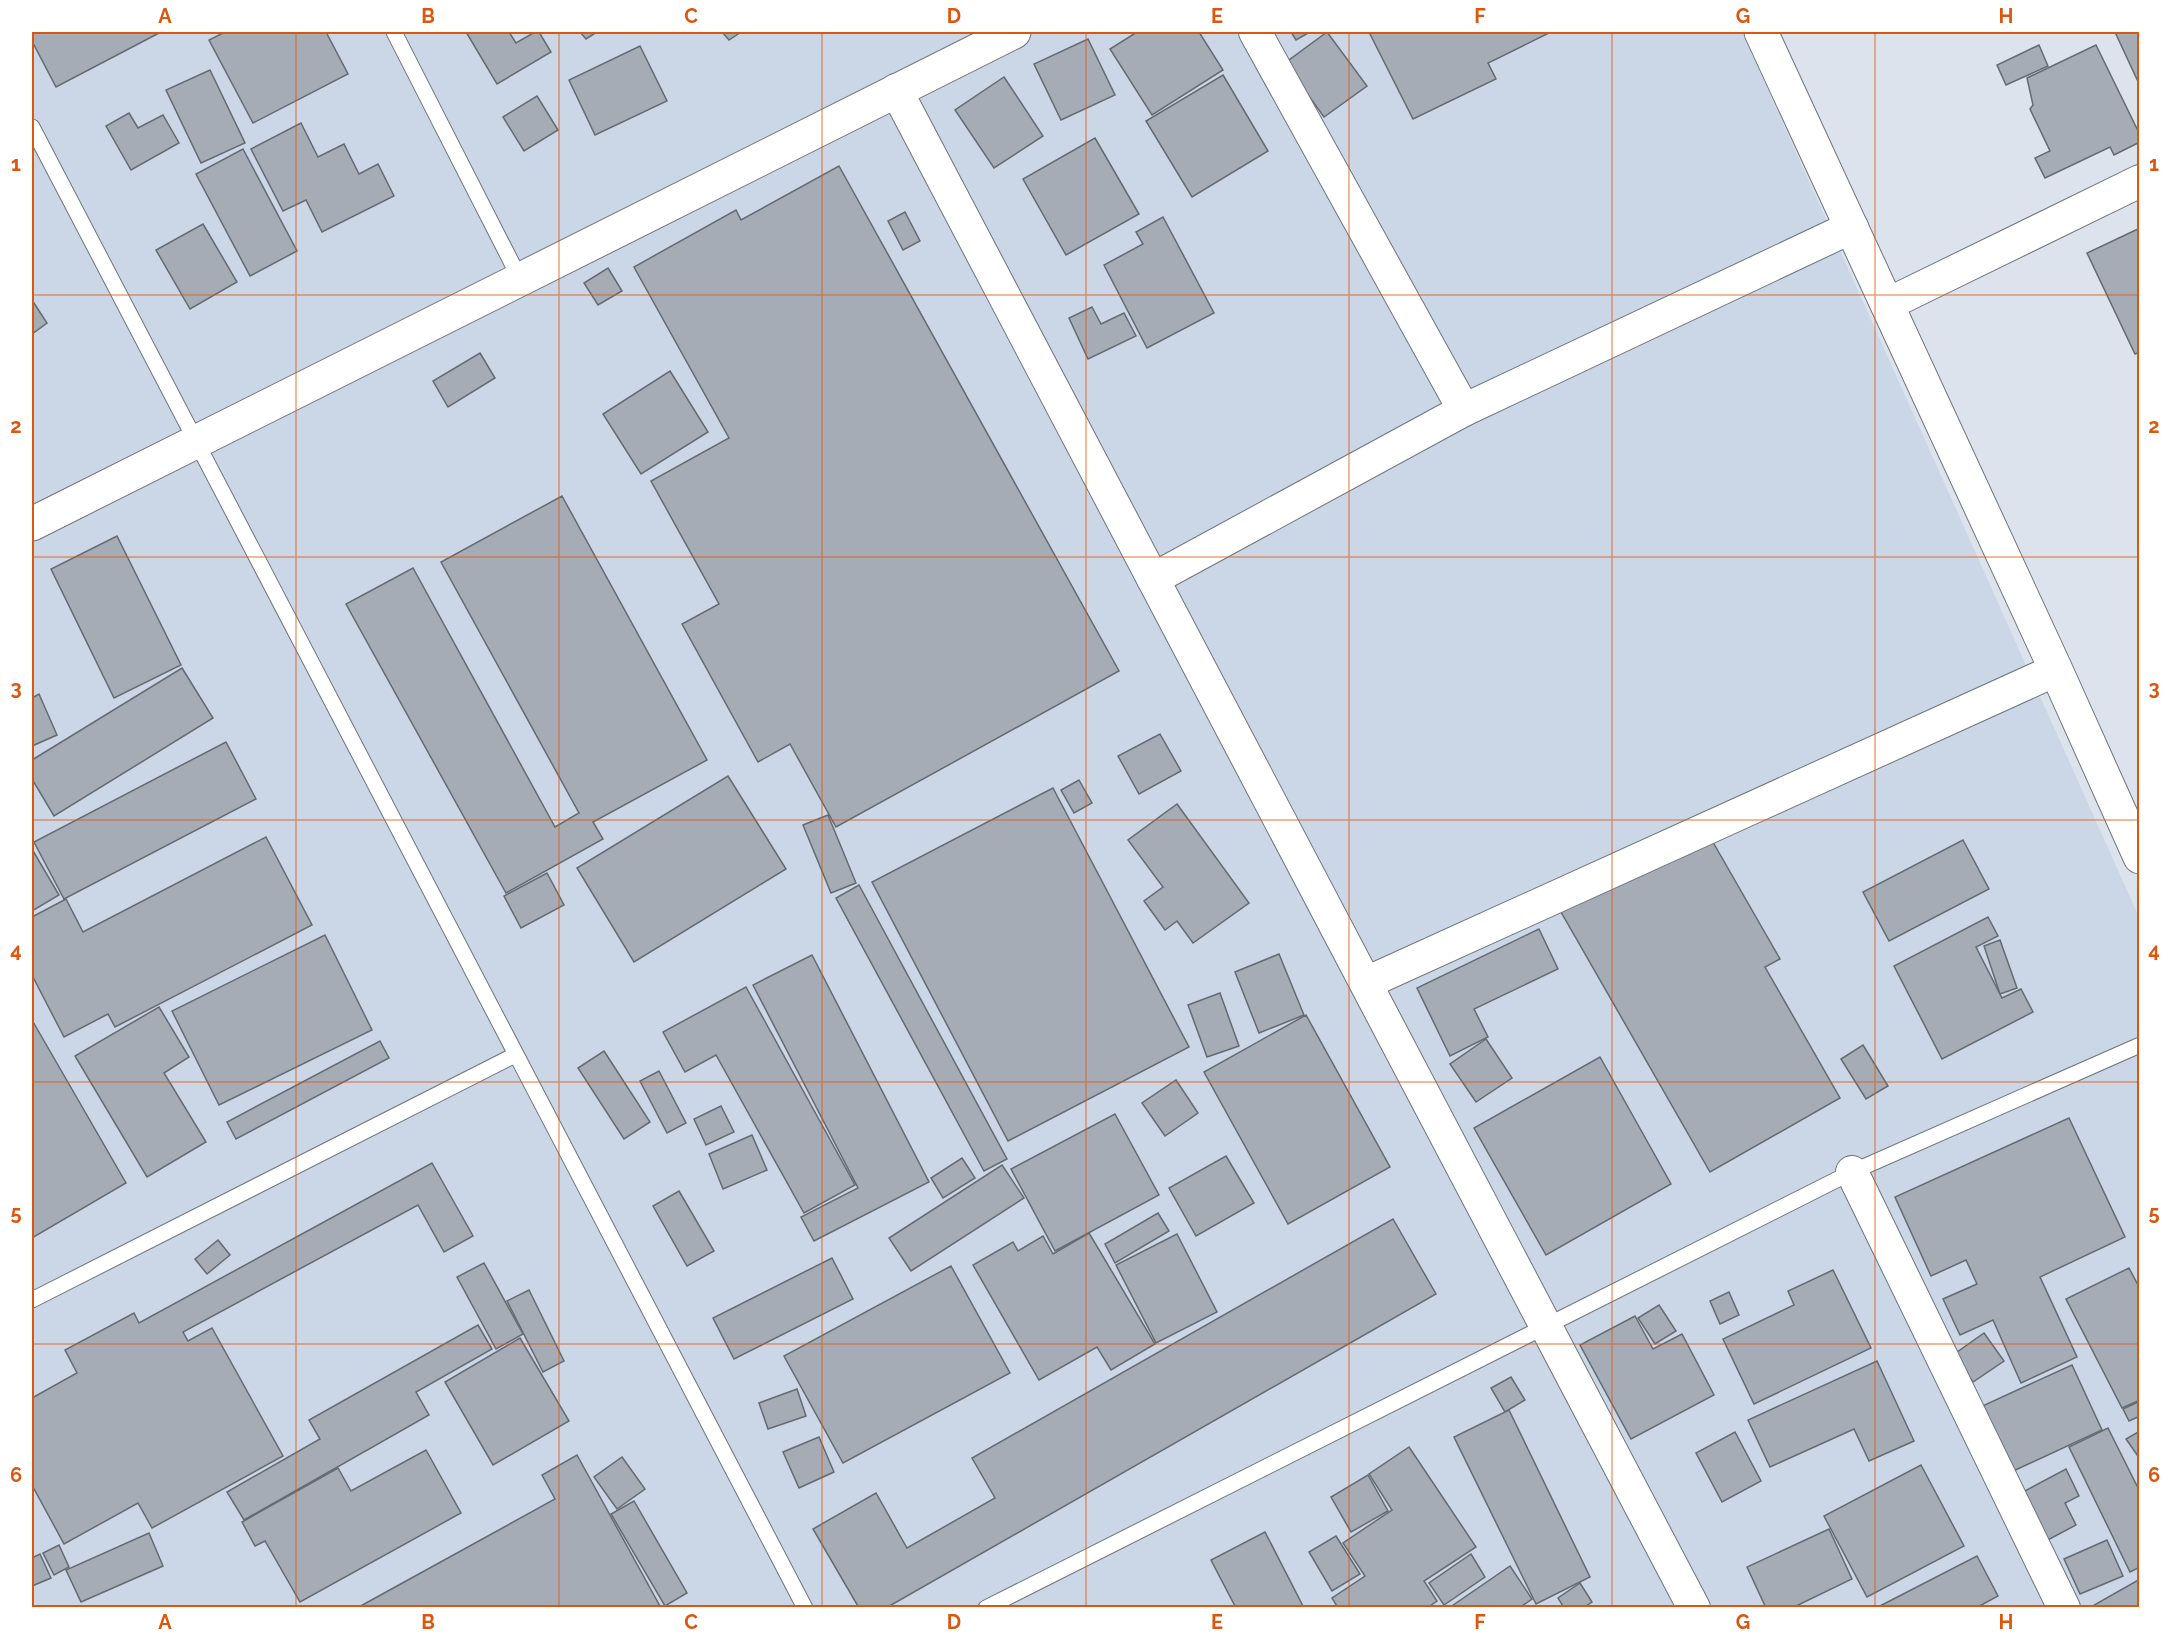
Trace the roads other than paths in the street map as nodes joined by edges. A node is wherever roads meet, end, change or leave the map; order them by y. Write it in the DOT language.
graph roads {
  1 [pos="394,32"];
  2 [pos="1014,32"];
  3 [pos="1255,32"];
  4 [pos="1761,32"];
  5 [pos="974,40"];
  6 [pos="896,90"];
  7 [pos="32,127"];
  8 [pos="2139,181"];
  9 [pos="1852,227"];
  10 [pos="520,279"];
  11 [pos="1888,304"];
  12 [pos="1464,410"];
  13 [pos="196,442"];
  14 [pos="32,524"];
  15 [pos="1153,579"];
  16 [pos="2056,670"];
  17 [pos="2139,857"];
  18 [pos="1366,983"];
  19 [pos="2139,1045"];
  20 [pos="515,1055"];
  21 [pos="1852,1172"];
  22 [pos="32,1300"];
  23 [pos="1546,1326"];
  24 [pos="805,1608"];
  25 [pos="986,1608"];
  26 [pos="1694,1608"];
  27 [pos="2064,1608"];
  1 -- 10 [label="lane"];
  2 -- 5 [label="street"];
  3 -- 12 [label="street"];
  4 -- 9 [label="street"];
  5 -- 6 [label="street"];
  6 -- 10 [label="street"];
  6 -- 15 [label="street"];
  7 -- 13 [label="lane"];
  8 -- 11 [label="street"];
  9 -- 11 [label="street"];
  9 -- 12 [label="street"];
  10 -- 13 [label="street"];
  11 -- 16 [label="street"];
  12 -- 15 [label="street"];
  13 -- 14 [label="street"];
  13 -- 20 [label="lane"];
  15 -- 18 [label="street"];
  16 -- 17 [label="street"];
  16 -- 18 [label="street"];
  18 -- 23 [label="street"];
  19 -- 21 [label="lane"];
  20 -- 22 [label="lane"];
  20 -- 24 [label="lane"];
  21 -- 23 [label="lane"];
  21 -- 27 [label="street"];
  23 -- 25 [label="lane"];
  23 -- 26 [label="street"];
}
